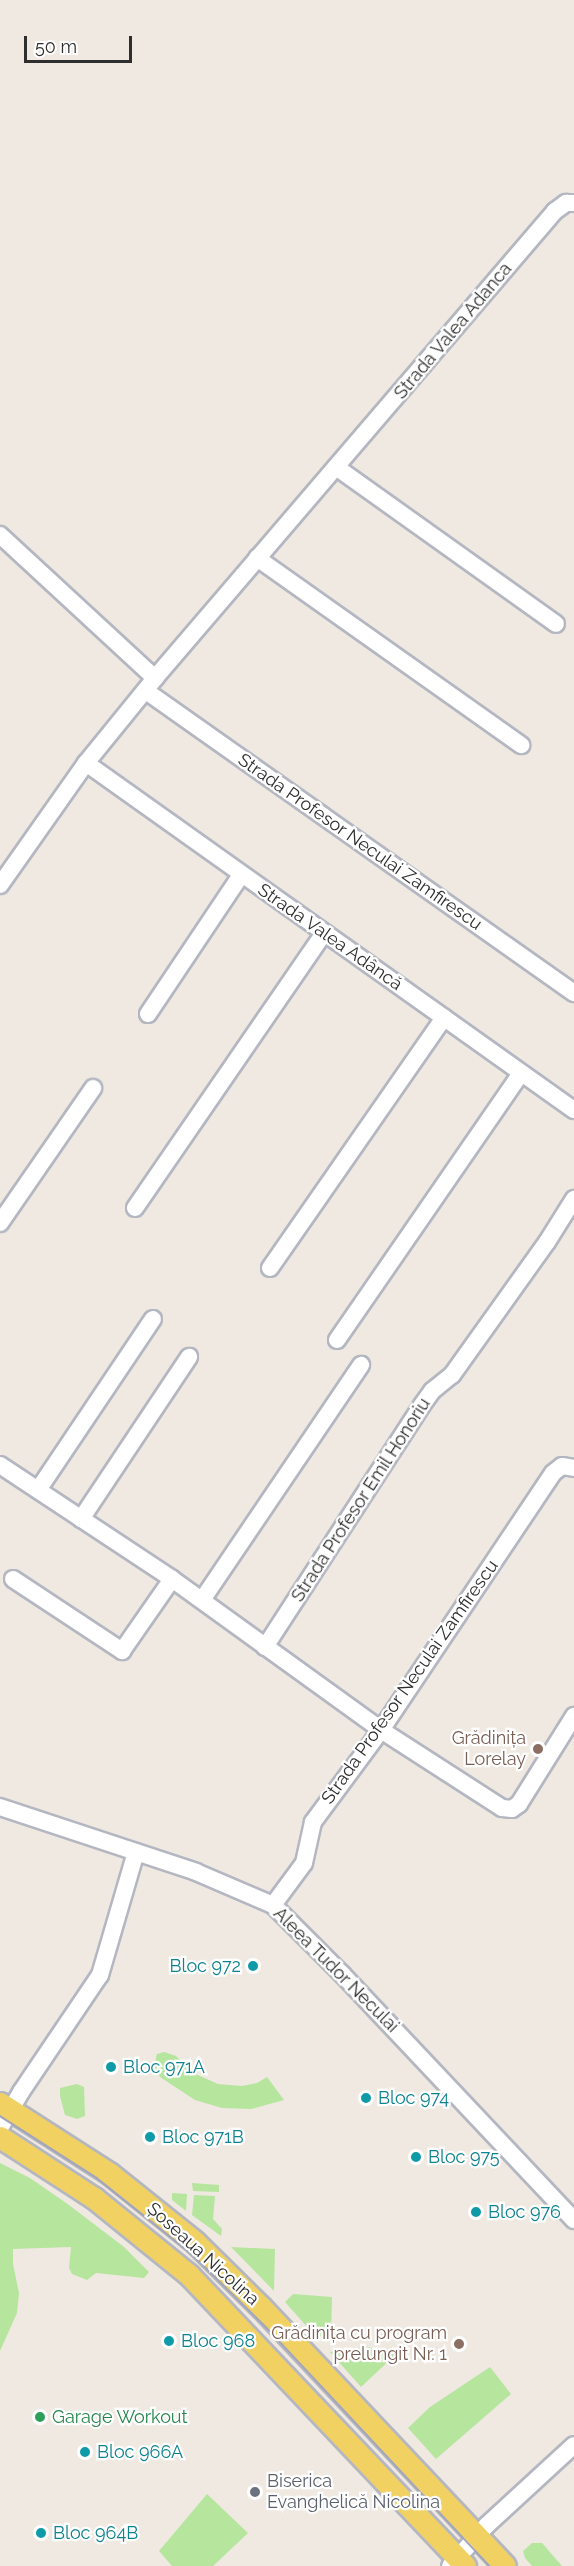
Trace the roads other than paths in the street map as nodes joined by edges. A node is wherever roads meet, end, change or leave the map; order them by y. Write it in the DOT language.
graph roads {
  1 [pos="574,203"];
  2 [pos="336,467"];
  3 [pos="0,535"];
  4 [pos="257,558"];
  5 [pos="556,624"];
  6 [pos="150,685"];
  7 [pos="522,745"];
  8 [pos="86,764"];
  9 [pos="5,866"];
  10 [pos="241,875"];
  11 [pos="0,885"];
  12 [pos="324,933"];
  13 [pos="574,993"];
  14 [pos="148,1014"];
  15 [pos="444,1018"];
  16 [pos="521,1073"];
  17 [pos="93,1088"];
  18 [pos="574,1110"];
  19 [pos="574,1199"];
  20 [pos="135,1208"];
  21 [pos="0,1222"];
  22 [pos="270,1268"];
  23 [pos="153,1318"];
  24 [pos="337,1340"];
  25 [pos="189,1357"];
  26 [pos="361,1365"];
  27 [pos="0,1465"];
  28 [pos="568,1467"];
  29 [pos="38,1490"];
  30 [pos="81,1519"];
  31 [pos="13,1579"];
  32 [pos="172,1579"];
  33 [pos="202,1600"];
  34 [pos="265,1647"];
  35 [pos="574,1716"];
  36 [pos="381,1730"];
  37 [pos="0,1807"];
  38 [pos="136,1852"];
  39 [pos="273,1905"];
  40 [pos="5,2106"];
  41 [pos="0,2128"];
  42 [pos="0,2137"];
  43 [pos="574,2220"];
  44 [pos="574,2445"];
  45 [pos="477,2537"];
  46 [pos="457,2563"];
  47 [pos="505,2566"];
  1 -- 2 [label="street, Strada Valea Adanca"];
  2 -- 4 [label="street, Strada Valea Adanca"];
  2 -- 5 [label="street"];
  3 -- 6 [label="street, Strada Profesor Neculai Zamfirescu"];
  4 -- 6 [label="street, Strada Valea Adanca"];
  4 -- 7 [label="street"];
  6 -- 8 [label="street, Strada Valea Adanca"];
  6 -- 13 [label="street, Strada Profesor Neculai Zamfirescu"];
  8 -- 9 [label="street, Strada Valea Adanca"];
  8 -- 10 [label="street, Strada Valea Adâncă"];
  9 -- 11 [label="street, Strada Valea Adanca"];
  10 -- 12 [label="street, Strada Valea Adâncă"];
  10 -- 14 [label="street"];
  12 -- 15 [label="street, Strada Valea Adâncă"];
  12 -- 20 [label="street"];
  15 -- 16 [label="street, Strada Valea Adâncă"];
  15 -- 22 [label="street"];
  16 -- 18 [label="street, Strada Valea Adâncă"];
  16 -- 24 [label="street"];
  17 -- 21 [label="street"];
  19 -- 34 [label="street, Strada Profesor Emil Honoriu"];
  23 -- 29 [label="street"];
  25 -- 30 [label="street"];
  26 -- 33 [label="street"];
  27 -- 29 [label="street"];
  28 -- 36 [label="street, Strada Profesor Neculai Zamfirescu"];
  29 -- 30 [label="street"];
  30 -- 32 [label="street"];
  31 -- 32 [label="street"];
  32 -- 33 [label="street"];
  33 -- 34 [label="street"];
  34 -- 36 [label="street"];
  35 -- 36 [label="street"];
  36 -- 39 [label="street, Strada Profesor Neculai Zamfirescu"];
  37 -- 38 [label="street, Aleea Tudor Neculai"];
  38 -- 39 [label="street, Aleea Tudor Neculai"];
  38 -- 40 [label="street"];
  39 -- 43 [label="street, Aleea Tudor Neculai"];
  40 -- 41 [label="street"];
  40 -- 45 [label="main road, Șoseaua Nicolina"];
  42 -- 46 [label="main road, Șoseaua Nicolina"];
  44 -- 45 [label="street"];
  45 -- 46 [label="street"];
  45 -- 47 [label="main road, Șoseaua Nicolina"];
}
